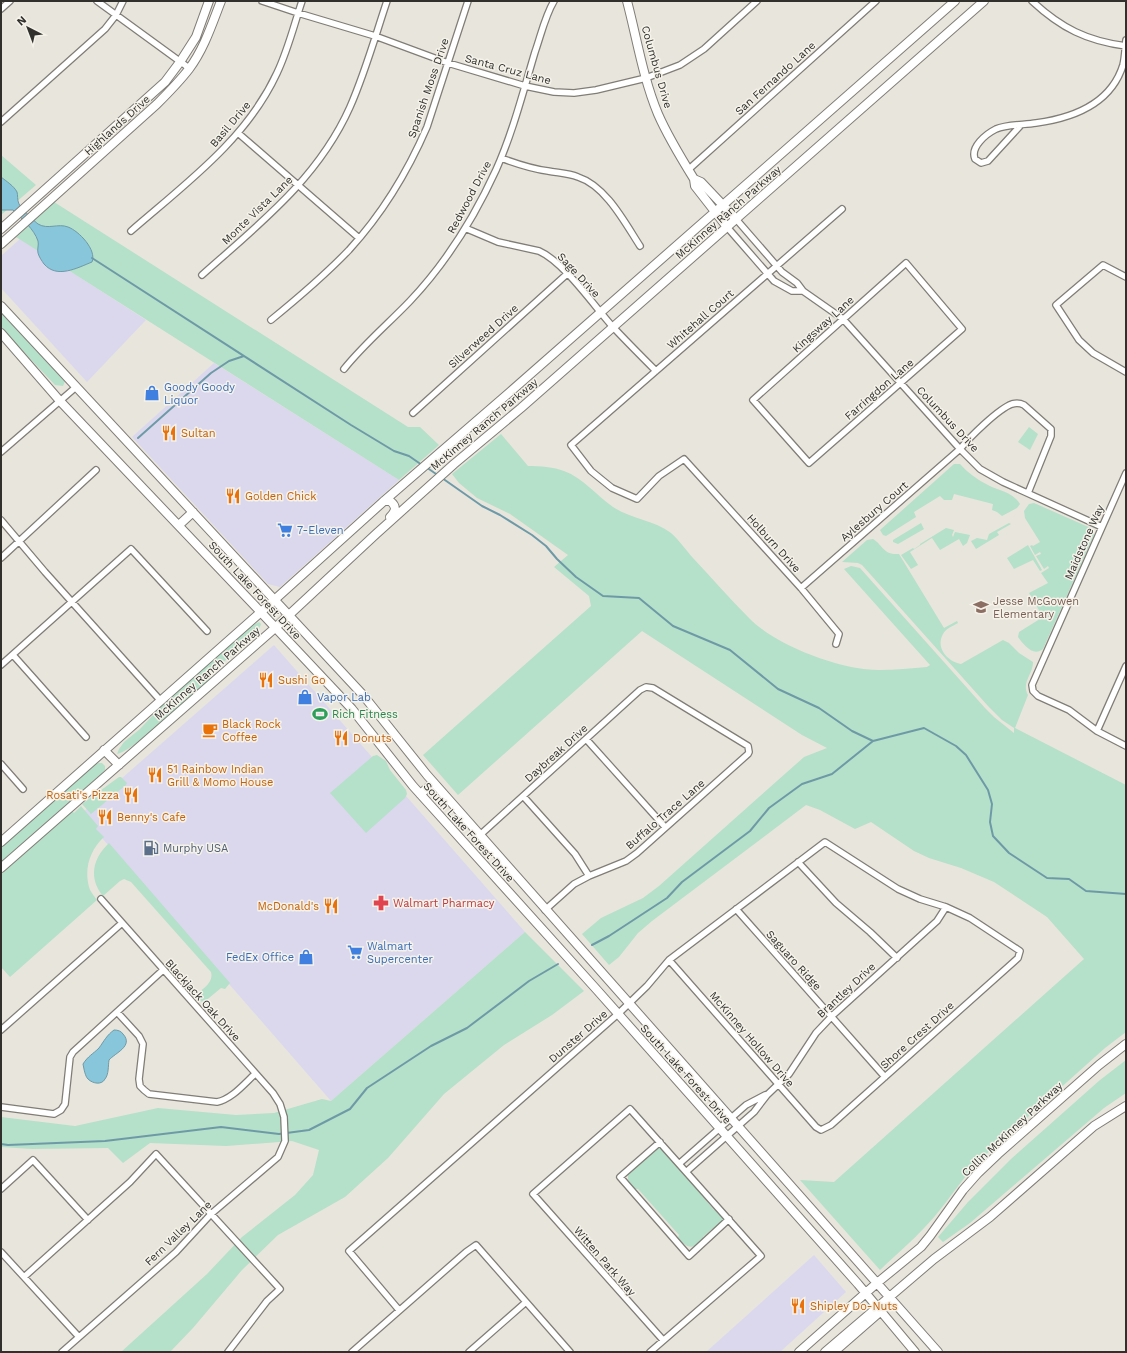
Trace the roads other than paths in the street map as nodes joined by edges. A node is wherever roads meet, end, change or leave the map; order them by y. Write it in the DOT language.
graph roads {
  1 [pos="10,1"];
  2 [pos="97,1"];
  3 [pos="123,1"];
  4 [pos="209,1"];
  5 [pos="221,1"];
  6 [pos="262,1"];
  7 [pos="302,1"];
  8 [pos="387,1"];
  9 [pos="468,1"];
  10 [pos="554,1"];
  11 [pos="627,1"];
  12 [pos="757,1"];
  13 [pos="876,1"];
  14 [pos="955,1"];
  15 [pos="984,1"];
  16 [pos="1032,1"];
  17 [pos="1,9"];
  18 [pos="298,13"];
  19 [pos="116,15"];
  20 [pos="375,36"];
  21 [pos="1126,40"];
  22 [pos="1126,46"];
  23 [pos="180,62"];
  24 [pos="448,63"];
  25 [pos="190,68"];
  26 [pos="646,78"];
  27 [pos="525,86"];
  28 [pos="1,122"];
  29 [pos="1021,126"];
  30 [pos="238,133"];
  31 [pos="501,158"];
  32 [pos="688,170"];
  33 [pos="59,178"];
  34 [pos="694,179"];
  35 [pos="66,185"];
  36 [pos="298,186"];
  37 [pos="722,206"];
  38 [pos="842,209"];
  39 [pos="715,212"];
  40 [pos="736,220"];
  41 [pos="727,227"];
  42 [pos="465,228"];
  43 [pos="1,230"];
  44 [pos="130,231"];
  45 [pos="359,238"];
  46 [pos="1,244"];
  47 [pos="640,246"];
  48 [pos="777,266"];
  49 [pos="567,274"];
  50 [pos="767,274"];
  51 [pos="202,276"];
  52 [pos="1126,277"];
  53 [pos="803,291"];
  54 [pos="1,306"];
  55 [pos="601,312"];
  56 [pos="843,319"];
  57 [pos="271,320"];
  58 [pos="613,327"];
  59 [pos="962,329"];
  60 [pos="1,333"];
  61 [pos="344,369"];
  62 [pos="656,371"];
  63 [pos="1126,372"];
  64 [pos="901,383"];
  65 [pos="76,387"];
  66 [pos="60,401"];
  67 [pos="413,413"];
  68 [pos="960,449"];
  69 [pos="1,452"];
  70 [pos="684,459"];
  71 [pos="809,464"];
  72 [pos="96,470"];
  73 [pos="1126,473"];
  74 [pos="1028,493"];
  75 [pos="384,501"];
  76 [pos="193,512"];
  77 [pos="1,520"];
  78 [pos="179,525"];
  79 [pos="1102,527"];
  80 [pos="376,534"];
  81 [pos="20,541"];
  82 [pos="1,558"];
  83 [pos="801,588"];
  84 [pos="274,600"];
  85 [pos="72,602"];
  86 [pos="261,612"];
  87 [pos="289,615"];
  88 [pos="275,628"];
  89 [pos="207,631"];
  90 [pos="836,644"];
  91 [pos="13,655"];
  92 [pos="1,665"];
  93 [pos="1126,666"];
  94 [pos="160,700"];
  95 [pos="1097,731"];
  96 [pos="86,737"];
  97 [pos="586,739"];
  98 [pos="1126,746"];
  99 [pos="749,749"];
  100 [pos="104,750"];
  101 [pos="1,764"];
  102 [pos="119,765"];
  103 [pos="434,783"];
  104 [pos="23,789"];
  105 [pos="420,794"];
  106 [pos="524,796"];
  107 [pos="665,827"];
  108 [pos="480,835"];
  109 [pos="1,842"];
  110 [pos="798,862"];
  111 [pos="1,868"];
  112 [pos="589,876"];
  113 [pos="101,899"];
  114 [pos="946,907"];
  115 [pos="736,909"];
  116 [pos="546,910"];
  117 [pos="534,920"];
  118 [pos="122,923"];
  119 [pos="897,958"];
  120 [pos="669,960"];
  121 [pos="163,970"];
  122 [pos="629,1004"];
  123 [pos="117,1012"];
  124 [pos="618,1014"];
  125 [pos="831,1017"];
  126 [pos="1,1030"];
  127 [pos="1126,1044"];
  128 [pos="256,1074"];
  129 [pos="885,1077"];
  130 [pos="778,1084"];
  131 [pos="767,1094"];
  132 [pos="1126,1106"];
  133 [pos="1,1107"];
  134 [pos="284,1117"];
  135 [pos="730,1118"];
  136 [pos="738,1126"];
  137 [pos="719,1128"];
  138 [pos="821,1130"];
  139 [pos="727,1136"];
  140 [pos="660,1142"];
  141 [pos="680,1163"];
  142 [pos="687,1171"];
  143 [pos="1,1189"];
  144 [pos="210,1214"];
  145 [pos="729,1219"];
  146 [pos="88,1220"];
  147 [pos="1,1252"];
  148 [pos="24,1277"];
  149 [pos="877,1283"];
  150 [pos="865,1293"];
  151 [pos="889,1297"];
  152 [pos="526,1302"];
  153 [pos="879,1309"];
  154 [pos="399,1310"];
  155 [pos="79,1336"];
  156 [pos="662,1340"];
  157 [pos="62,1352"];
  158 [pos="228,1352"];
  159 [pos="352,1352"];
  160 [pos="469,1352"];
  161 [pos="570,1352"];
  162 [pos="650,1352"];
  163 [pos="799,1352"];
  164 [pos="825,1352"];
  165 [pos="834,1352"];
  166 [pos="915,1352"];
  167 [pos="938,1352"];
  1 -- 17 [label="street"];
  2 -- 19 [label="street"];
  3 -- 19 [label="street"];
  4 -- 23 [label="main road, Highlands Drive"];
  5 -- 25 [label="main road, Highlands Drive"];
  6 -- 18 [label="street, Santa Cruz Lane"];
  7 -- 18 [label="street, Basil Drive"];
  8 -- 20 [label="street, Monte Vista Lane"];
  9 -- 24 [label="street, Spanish Moss Drive"];
  10 -- 27 [label="street, Redwood Drive"];
  11 -- 26 [label="main road, Columbus Drive"];
  12 -- 26 [label="street, Santa Cruz Lane"];
  13 -- 32 [label="street, San Fernando Lane"];
  14 -- 37 [label="main road, McKinney Ranch Parkway"];
  15 -- 40 [label="main road, McKinney Ranch Parkway"];
  16 -- 22 [label="street"];
  18 -- 20 [label="street, Santa Cruz Lane"];
  18 -- 30 [label="street, Basil Drive"];
  19 -- 23 [label="street"];
  19 -- 28 [label="street"];
  20 -- 24 [label="street, Santa Cruz Lane"];
  20 -- 36 [label="street, Monte Vista Lane"];
  21 -- 22 [label="street"];
  22 -- 29 [label="street"];
  23 -- 25 [label="street"];
  23 -- 33 [label="main road, Highlands Drive"];
  24 -- 27 [label="street, Santa Cruz Lane"];
  24 -- 45 [label="street, Spanish Moss Drive"];
  25 -- 35 [label="main road, Highlands Drive"];
  26 -- 27 [label="street, Santa Cruz Lane"];
  26 -- 32 [label="main road, Columbus Drive"];
  27 -- 31 [label="street, Redwood Drive"];
  29 -- 29 [label="street"];
  30 -- 36 [label="street"];
  30 -- 44 [label="street, Basil Drive"];
  31 -- 42 [label="street, Redwood Drive"];
  31 -- 47 [label="street"];
  32 -- 34 [label="main road, Columbus Drive"];
  33 -- 35 [label="main road"];
  33 -- 43 [label="main road, Highlands Drive"];
  34 -- 37 [label="main road, Columbus Drive"];
  34 -- 39 [label="main road, Columbus Drive"];
  35 -- 46 [label="main road, Highlands Drive"];
  36 -- 45 [label="street"];
  36 -- 51 [label="street, Monte Vista Lane"];
  37 -- 39 [label="main road, McKinney Ranch Parkway"];
  37 -- 40 [label="main road, Columbus Drive"];
  38 -- 48 [label="street, Whitehall Court"];
  39 -- 41 [label="main road, Columbus Drive"];
  39 -- 55 [label="main road, McKinney Ranch Parkway"];
  40 -- 41 [label="main road, McKinney Ranch Parkway"];
  40 -- 48 [label="street, Columbus Drive"];
  41 -- 50 [label="street, Columbus Drive"];
  41 -- 58 [label="main road, McKinney Ranch Parkway"];
  42 -- 49 [label="street, Sage Drive"];
  42 -- 61 [label="street, Redwood Drive"];
  45 -- 57 [label="street, Spanish Moss Drive"];
  48 -- 50 [label="street, Whitehall Court"];
  48 -- 53 [label="street, Columbus Drive"];
  49 -- 55 [label="street, Sage Drive"];
  49 -- 67 [label="street, Silverweed Drive"];
  50 -- 53 [label="street, Columbus Drive"];
  50 -- 62 [label="street, Whitehall Court"];
  52 -- 63 [label="street"];
  53 -- 56 [label="street, Columbus Drive"];
  54 -- 65 [label="main road, South Lake Forest Drive"];
  55 -- 58 [label="street, Sage Drive"];
  55 -- 75 [label="main road, McKinney Ranch Parkway"];
  56 -- 59 [label="street, Kingsway Lane"];
  56 -- 64 [label="street, Columbus Drive"];
  56 -- 71 [label="street, Kingsway Lane"];
  58 -- 62 [label="street, Sage Drive"];
  58 -- 80 [label="main road, McKinney Ranch Parkway"];
  59 -- 64 [label="street, Farringdon Lane"];
  60 -- 66 [label="main road, South Lake Forest Drive"];
  62 -- 70 [label="street, Whitehall Court"];
  64 -- 68 [label="street, Columbus Drive"];
  64 -- 71 [label="street, Farringdon Lane"];
  65 -- 66 [label="street"];
  65 -- 76 [label="main road, South Lake Forest Drive"];
  66 -- 69 [label="street"];
  66 -- 78 [label="main road, South Lake Forest Drive"];
  68 -- 74 [label="street, Columbus Drive"];
  68 -- 74 [label="street, Aylesbury Court"];
  68 -- 83 [label="street, Aylesbury Court"];
  70 -- 83 [label="street, Holburn Drive"];
  72 -- 81 [label="street"];
  73 -- 79 [label="street, Maidstone Way"];
  74 -- 79 [label="street, Columbus Drive"];
  75 -- 80 [label="main road"];
  75 -- 84 [label="main road, McKinney Ranch Parkway"];
  76 -- 78 [label="main road"];
  76 -- 84 [label="main road, South Lake Forest Drive"];
  77 -- 81 [label="street"];
  78 -- 86 [label="main road, South Lake Forest Drive"];
  79 -- 95 [label="street, Maidstone Way"];
  80 -- 87 [label="main road, McKinney Ranch Parkway"];
  81 -- 82 [label="street"];
  81 -- 85 [label="street"];
  83 -- 90 [label="street, Holburn Drive"];
  84 -- 86 [label="main road, McKinney Ranch Parkway"];
  84 -- 87 [label="main road, South Lake Forest Drive"];
  85 -- 89 [label="street"];
  85 -- 91 [label="street"];
  85 -- 94 [label="street"];
  86 -- 88 [label="main road, South Lake Forest Drive"];
  86 -- 94 [label="main road, McKinney Ranch Parkway"];
  87 -- 88 [label="main road, McKinney Ranch Parkway"];
  87 -- 103 [label="main road, South Lake Forest Drive"];
  88 -- 102 [label="main road, McKinney Ranch Parkway"];
  88 -- 105 [label="main road, South Lake Forest Drive"];
  91 -- 92 [label="street"];
  91 -- 96 [label="street"];
  93 -- 95 [label="street"];
  94 -- 100 [label="main road, McKinney Ranch Parkway"];
  95 -- 98 [label="street"];
  97 -- 99 [label="street, Daybreak Drive"];
  97 -- 106 [label="street, Daybreak Drive"];
  97 -- 107 [label="street"];
  99 -- 107 [label="street, Buffalo Trace Lane"];
  100 -- 102 [label="main road"];
  100 -- 109 [label="main road, McKinney Ranch Parkway"];
  101 -- 104 [label="street"];
  102 -- 111 [label="main road, McKinney Ranch Parkway"];
  103 -- 105 [label="main road"];
  103 -- 108 [label="main road, South Lake Forest Drive"];
  105 -- 117 [label="main road, South Lake Forest Drive"];
  106 -- 108 [label="street, Daybreak Drive"];
  106 -- 112 [label="street"];
  107 -- 112 [label="street, Buffalo Trace Lane"];
  108 -- 116 [label="main road, South Lake Forest Drive"];
  110 -- 114 [label="street, Dunster Drive"];
  110 -- 115 [label="street, Dunster Drive"];
  110 -- 119 [label="street"];
  112 -- 116 [label="street, Buffalo Trace Lane"];
  113 -- 118 [label="street, Blackjack Oak Drive"];
  114 -- 119 [label="street, Brantley Drive"];
  114 -- 129 [label="street, Shore Crest Drive"];
  115 -- 120 [label="street, Dunster Drive"];
  115 -- 125 [label="street, Saguaro Ridge"];
  116 -- 117 [label="main road"];
  116 -- 122 [label="main road, South Lake Forest Drive"];
  117 -- 124 [label="main road, South Lake Forest Drive"];
  118 -- 121 [label="street, Blackjack Oak Drive"];
  118 -- 126 [label="street"];
  119 -- 125 [label="street, Brantley Drive"];
  120 -- 122 [label="street, Dunster Drive"];
  120 -- 130 [label="street, McKinney Hollow Drive"];
  121 -- 123 [label="street"];
  121 -- 128 [label="street, Blackjack Oak Drive"];
  122 -- 124 [label="street, Dunster Drive"];
  122 -- 135 [label="main road, South Lake Forest Drive"];
  123 -- 128 [label="street"];
  123 -- 133 [label="street"];
  124 -- 137 [label="main road, South Lake Forest Drive"];
  124 -- 154 [label="street, Dunster Drive"];
  125 -- 129 [label="street, Saguaro Ridge"];
  125 -- 130 [label="street, Brantley Drive"];
  127 -- 149 [label="main road, Collin McKinney Parkway"];
  128 -- 134 [label="street, Blackjack Oak Drive"];
  129 -- 138 [label="street, Shore Crest Drive"];
  130 -- 131 [label="street, Brantley Drive"];
  130 -- 138 [label="street, McKinney Hollow Drive"];
  131 -- 135 [label="street, Brantley Drive"];
  131 -- 136 [label="street, Brantley Drive"];
  132 -- 151 [label="main road"];
  134 -- 144 [label="street, Fern Valley Lane"];
  135 -- 136 [label="main road, South Lake Forest Drive"];
  135 -- 137 [label="street, Brantley Drive"];
  136 -- 139 [label="street, Brantley Drive"];
  136 -- 149 [label="main road, South Lake Forest Drive"];
  137 -- 139 [label="main road, South Lake Forest Drive"];
  137 -- 141 [label="street, Brantley Drive"];
  139 -- 142 [label="street, Brantley Drive"];
  139 -- 150 [label="main road, South Lake Forest Drive"];
  140 -- 141 [label="street"];
  140 -- 145 [label="street"];
  140 -- 156 [label="street, Witten Park Way"];
  141 -- 142 [label="street"];
  142 -- 145 [label="street"];
  143 -- 146 [label="street"];
  144 -- 146 [label="street"];
  144 -- 155 [label="street, Fern Valley Lane"];
  144 -- 158 [label="street"];
  145 -- 156 [label="street"];
  146 -- 148 [label="street"];
  147 -- 148 [label="street"];
  148 -- 155 [label="street"];
  149 -- 150 [label="main road, Collin McKinney Parkway"];
  149 -- 151 [label="main road, South Lake Forest Drive"];
  150 -- 153 [label="main road, South Lake Forest Drive"];
  150 -- 163 [label="main road, Collin McKinney Parkway"];
  151 -- 153 [label="main road"];
  151 -- 167 [label="main road, South Lake Forest Drive"];
  152 -- 154 [label="street"];
  152 -- 160 [label="street"];
  152 -- 161 [label="street"];
  153 -- 164 [label="main road"];
  153 -- 165 [label="main road"];
  153 -- 166 [label="main road, South Lake Forest Drive"];
  154 -- 159 [label="street"];
  155 -- 157 [label="street, Fern Valley Lane"];
  156 -- 162 [label="street"];
}
